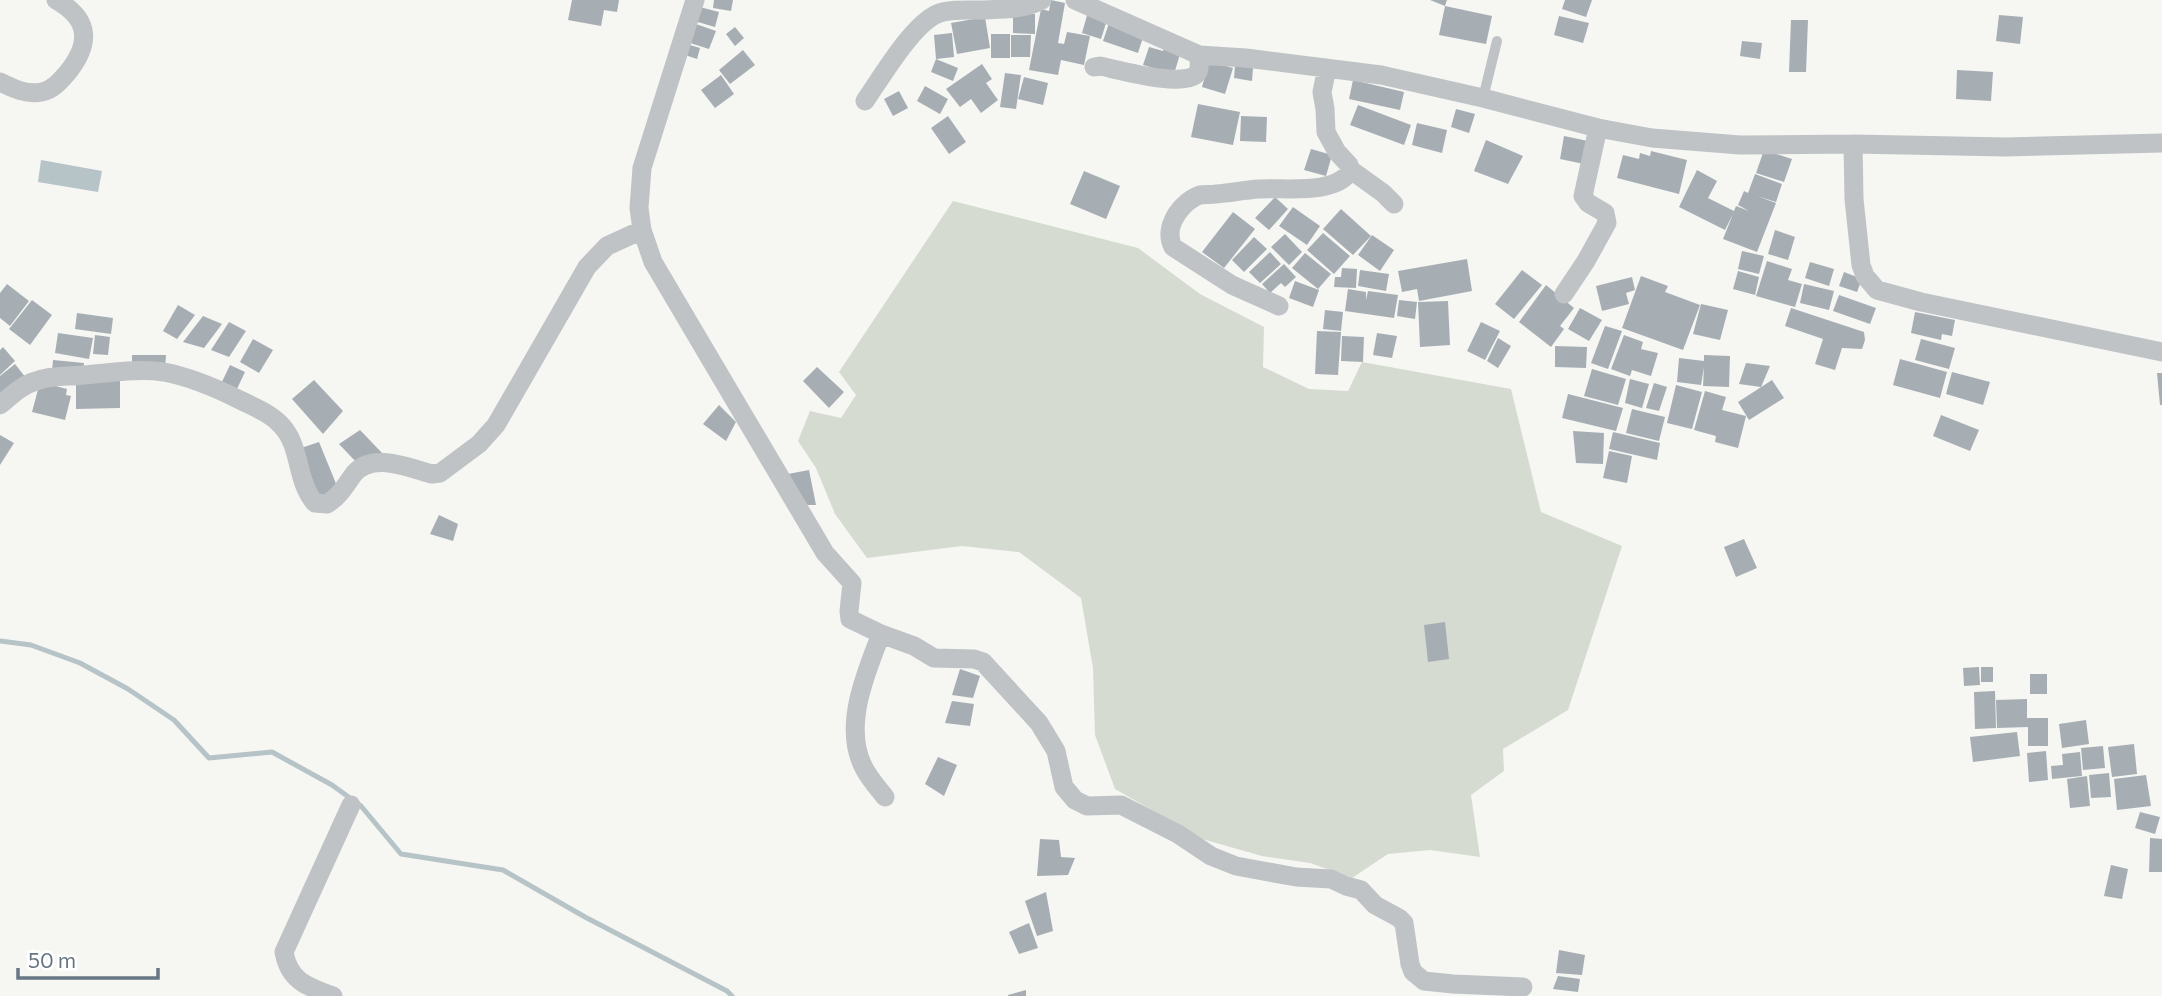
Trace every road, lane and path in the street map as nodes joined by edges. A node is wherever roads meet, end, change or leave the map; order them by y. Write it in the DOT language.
graph roads {
  1 [pos="56,0"];
  2 [pos="695,0"];
  3 [pos="1042,0"];
  4 [pos="1075,0"];
  5 [pos="1497,41"];
  6 [pos="1199,55"];
  7 [pos="1094,67"];
  8 [pos="1327,68"];
  9 [pos="0,82"];
  10 [pos="1483,98"];
  11 [pos="865,101"];
  12 [pos="1598,128"];
  13 [pos="2162,143"];
  14 [pos="1853,144"];
  15 [pos="1351,170"];
  16 [pos="1394,204"];
  17 [pos="642,230"];
  18 [pos="1564,294"];
  19 [pos="1279,306"];
  20 [pos="2162,352"];
  21 [pos="0,405"];
  22 [pos="881,634"];
  23 [pos="885,797"];
  24 [pos="351,806"];
  25 [pos="1523,987"];
  26 [pos="333,996"];
  1 -- 9 [label="street"];
  2 -- 17 [label="street"];
  3 -- 11 [label="street"];
  4 -- 6 [label="street"];
  5 -- 10 [label="lane"];
  6 -- 7 [label="street"];
  6 -- 8 [label="street"];
  8 -- 10 [label="street"];
  8 -- 15 [label="street"];
  10 -- 12 [label="street"];
  12 -- 14 [label="street"];
  12 -- 18 [label="street"];
  13 -- 14 [label="street"];
  14 -- 20 [label="street"];
  15 -- 16 [label="street"];
  15 -- 19 [label="street"];
  17 -- 21 [label="street"];
  17 -- 22 [label="street"];
  22 -- 23 [label="street"];
  22 -- 25 [label="street"];
  24 -- 26 [label="street"];
}
